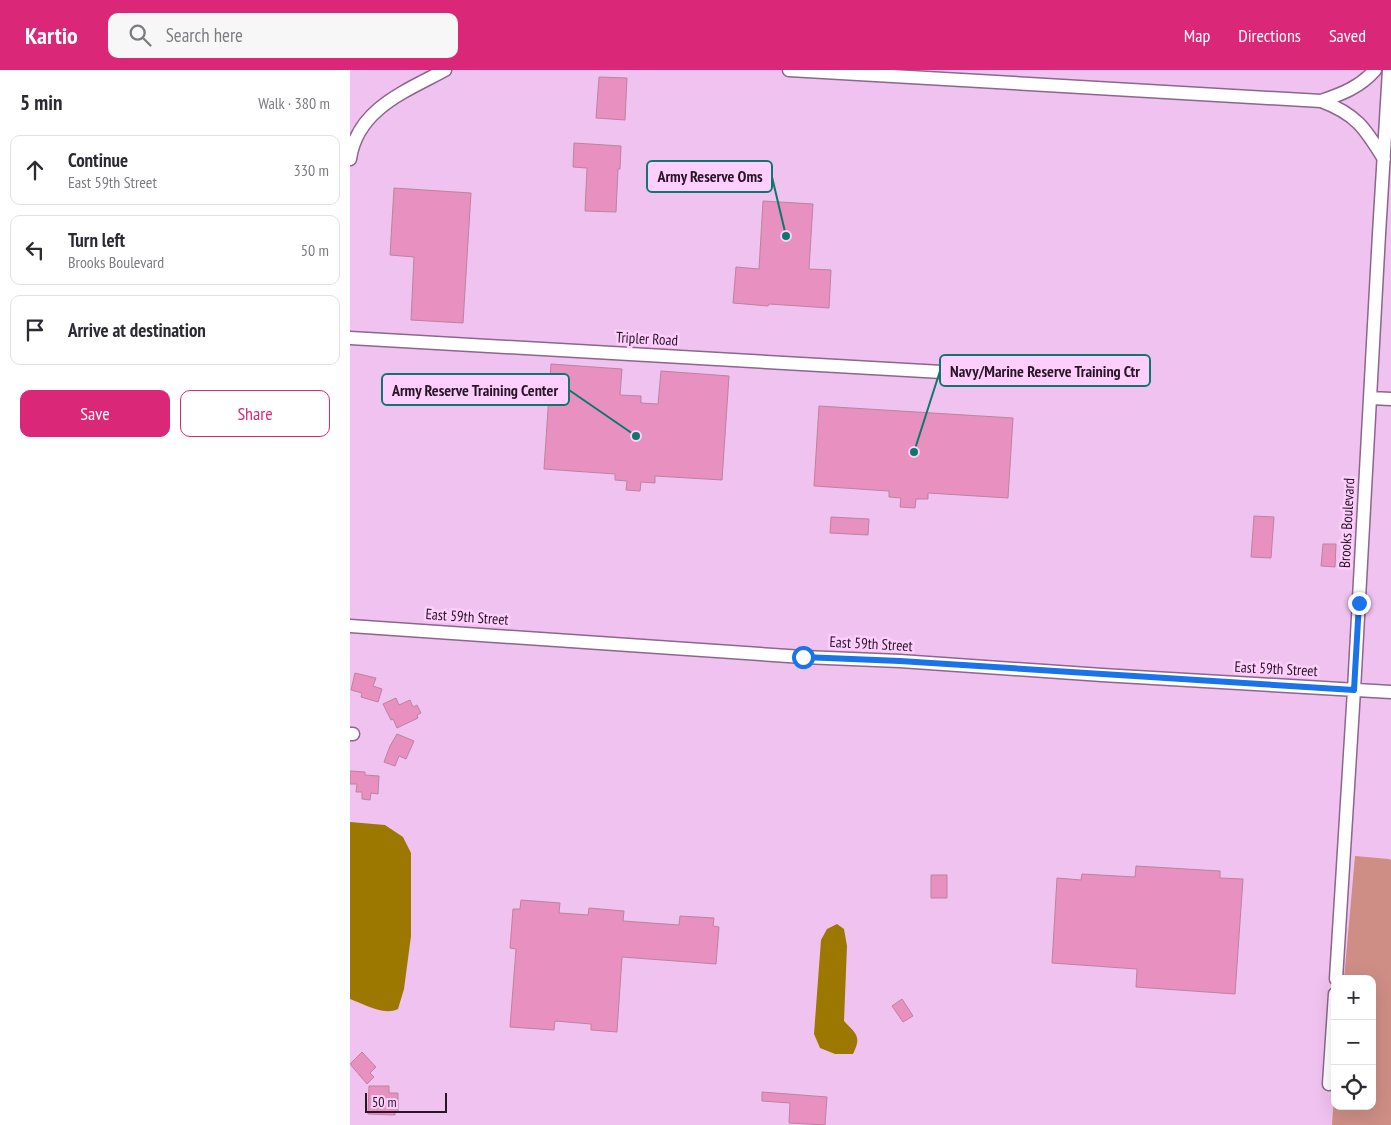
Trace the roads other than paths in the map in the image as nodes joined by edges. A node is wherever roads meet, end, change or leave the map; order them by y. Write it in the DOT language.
graph roads {
  1 [pos="445,70"];
  2 [pos="789,70"];
  3 [pos="1375,70"];
  4 [pos="1389,70"];
  5 [pos="1321,101"];
  6 [pos="350,159"];
  7 [pos="1384,159"];
  8 [pos="350,338"];
  9 [pos="942,372"];
  10 [pos="1371,398"];
  11 [pos="1391,399"];
  12 [pos="350,626"];
  13 [pos="1354,690"];
  14 [pos="1391,692"];
  15 [pos="1336,975"];
  16 [pos="1333,1020"];
  17 [pos="1329,1084"];
  1 -- 6 [label="street"];
  2 -- 5 [label="street"];
  3 -- 5 [label="street"];
  4 -- 7 [label="street, Brooks Boulevard"];
  5 -- 7 [label="street"];
  7 -- 10 [label="street, Brooks Boulevard"];
  8 -- 9 [label="street, Tripler Road"];
  10 -- 11 [label="street"];
  10 -- 13 [label="street, Brooks Boulevard"];
  12 -- 13 [label="street, East 59th Street"];
  13 -- 14 [label="street, East 59th Street"];
  13 -- 15 [label="street, Brooks Boulevard"];
  16 -- 17 [label="street"];
}
